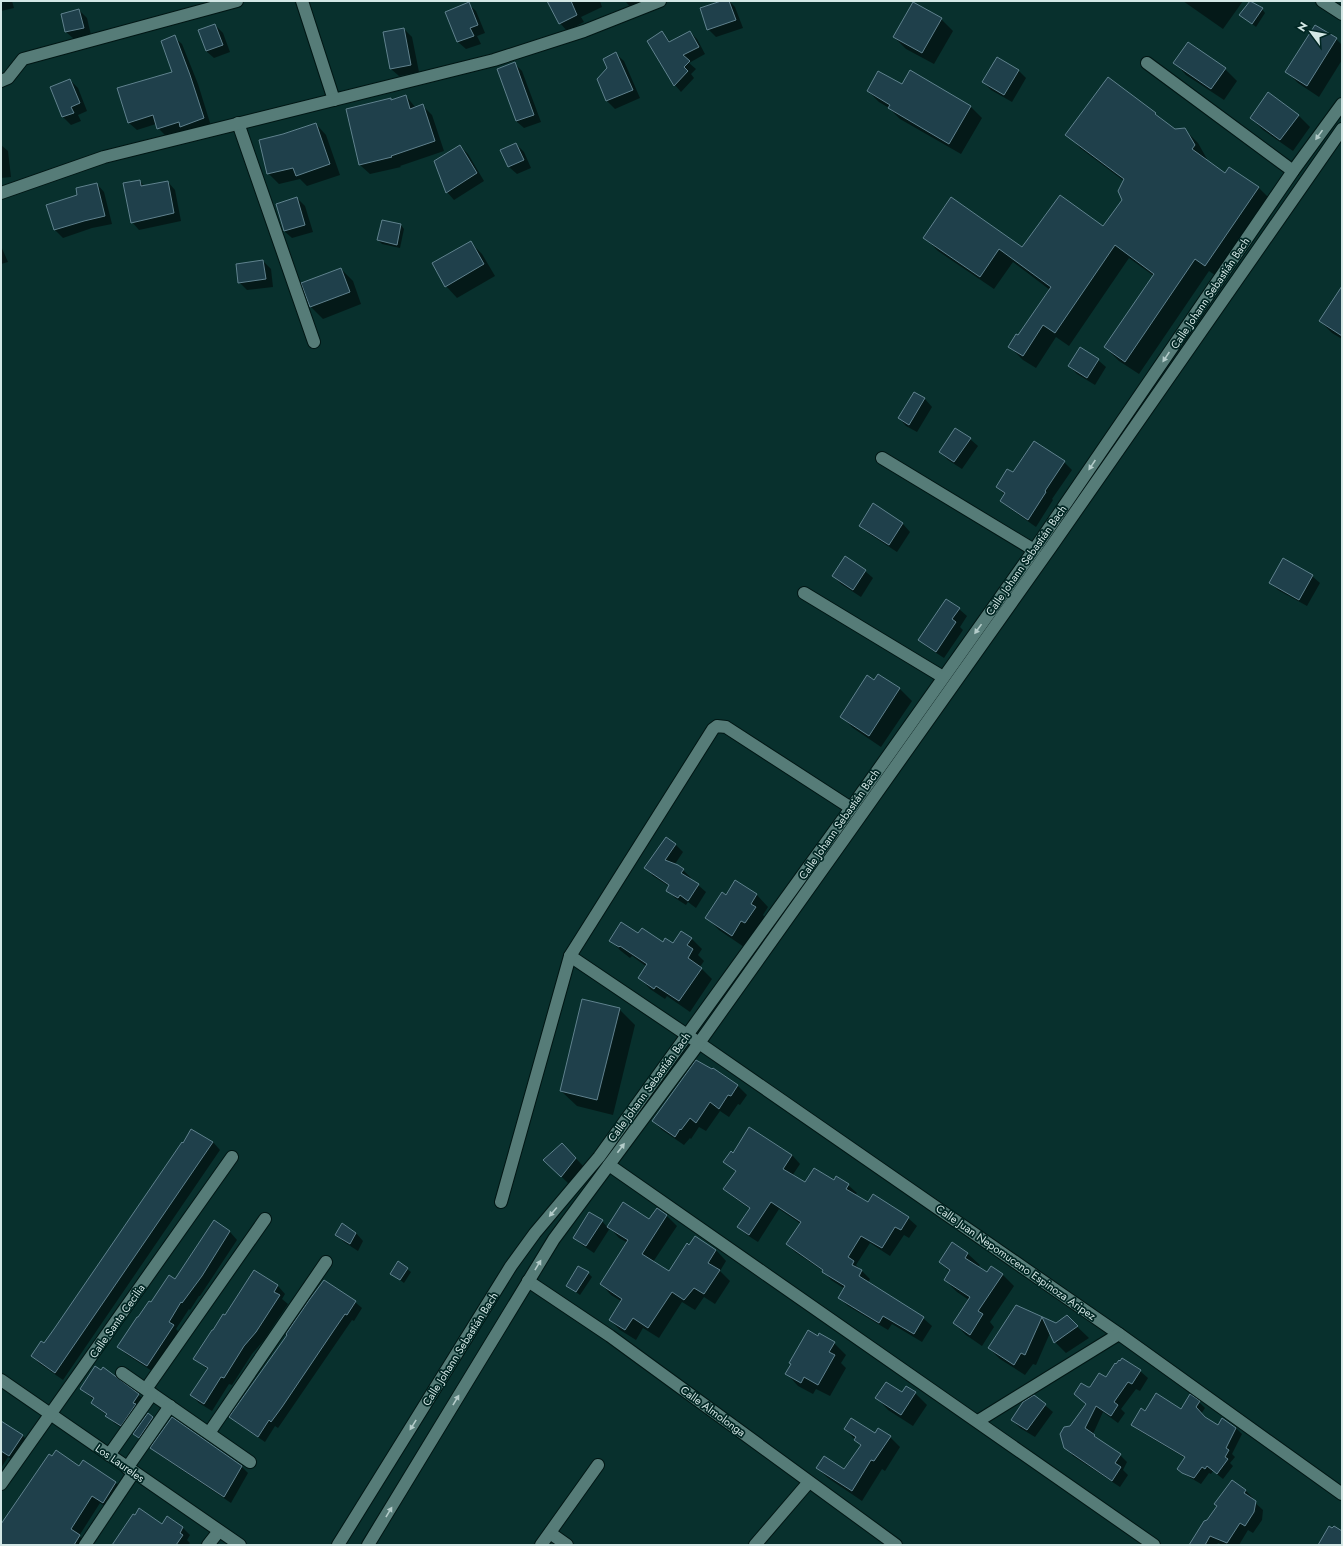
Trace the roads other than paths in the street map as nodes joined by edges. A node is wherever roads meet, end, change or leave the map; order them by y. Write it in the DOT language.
graph roads {
  1 [pos="237,1"];
  2 [pos="302,1"];
  3 [pos="660,1"];
  4 [pos="1322,1"];
  5 [pos="1342,14"];
  6 [pos="1147,63"];
  7 [pos="1,81"];
  8 [pos="334,100"];
  9 [pos="1342,104"];
  10 [pos="238,123"];
  11 [pos="1342,129"];
  12 [pos="1293,171"];
  13 [pos="1,193"];
  14 [pos="314,342"];
  15 [pos="882,458"];
  16 [pos="1034,550"];
  17 [pos="804,593"];
  18 [pos="943,677"];
  19 [pos="851,808"];
  20 [pos="570,956"];
  21 [pos="687,1035"];
  22 [pos="699,1043"];
  23 [pos="232,1157"];
  24 [pos="609,1165"];
  25 [pos="501,1202"];
  26 [pos="265,1219"];
  27 [pos="326,1262"];
  28 [pos="528,1280"];
  29 [pos="1120,1334"];
  30 [pos="122,1373"];
  31 [pos="1,1380"];
  32 [pos="149,1392"];
  33 [pos="170,1406"];
  34 [pos="51,1414"];
  35 [pos="978,1421"];
  36 [pos="209,1433"];
  37 [pos="109,1455"];
  38 [pos="250,1462"];
  39 [pos="598,1465"];
  40 [pos="131,1470"];
  41 [pos="809,1482"];
  42 [pos="1,1484"];
  43 [pos="1342,1494"];
  44 [pos="219,1531"];
  45 [pos="550,1533"];
  46 [pos="85,1545"];
  47 [pos="208,1545"];
  48 [pos="240,1545"];
  49 [pos="338,1545"];
  50 [pos="368,1545"];
  51 [pos="541,1545"];
  52 [pos="567,1545"];
  53 [pos="755,1545"];
  54 [pos="896,1545"];
  55 [pos="1154,1545"];
  1 -- 7 [label="street"];
  2 -- 8 [label="street"];
  3 -- 8 [label="street"];
  4 -- 5 [label="street"];
  6 -- 12 [label="street"];
  8 -- 10 [label="street"];
  9 -- 12 [label="street, Calle Johann Sebastián Bach, one-way"];
  10 -- 13 [label="street"];
  10 -- 14 [label="street"];
  11 -- 22 [label="street, Calle Johann Sebastián Bach"];
  12 -- 16 [label="street, Calle Johann Sebastián Bach, one-way"];
  15 -- 16 [label="street"];
  16 -- 18 [label="street, Calle Johann Sebastián Bach, one-way"];
  17 -- 18 [label="street"];
  18 -- 19 [label="street, Calle Johann Sebastián Bach"];
  19 -- 20 [label="street"];
  19 -- 21 [label="street, Calle Johann Sebastián Bach"];
  20 -- 21 [label="street, Calle Juan Nepomuceno Espinoza Aripez"];
  20 -- 25 [label="street"];
  21 -- 22 [label="street, Calle Juan Nepomuceno Espinoza Aripez"];
  21 -- 49 [label="street, Calle Johann Sebastián Bach, one-way"];
  24 -- 22 [label="street, Calle Johann Sebastián Bach, one-way"];
  22 -- 29 [label="street, Calle Juan Nepomuceno Espinoza Aripez"];
  23 -- 34 [label="street, Calle Santa Cecilia"];
  28 -- 24 [label="street, Calle Johann Sebastián Bach, one-way"];
  24 -- 35 [label="street"];
  26 -- 32 [label="street"];
  27 -- 36 [label="street"];
  28 -- 41 [label="street, Calle Almolonga"];
  50 -- 28 [label="street, Calle Johann Sebastián Bach, one-way"];
  29 -- 35 [label="street"];
  29 -- 43 [label="street, Calle Juan Nepomuceno Espinoza Aripez"];
  30 -- 32 [label="street"];
  31 -- 34 [label="street, Los Laureles"];
  32 -- 33 [label="street"];
  32 -- 37 [label="street"];
  33 -- 36 [label="street"];
  33 -- 40 [label="street"];
  34 -- 37 [label="street, Los Laureles"];
  34 -- 42 [label="street, Calle Santa Cecilia"];
  35 -- 55 [label="street"];
  36 -- 38 [label="street"];
  37 -- 40 [label="street, Los Laureles"];
  39 -- 45 [label="street"];
  40 -- 44 [label="street, Los Laureles"];
  40 -- 46 [label="street"];
  41 -- 53 [label="street"];
  41 -- 54 [label="street, Calle Almolonga"];
  44 -- 47 [label="street"];
  44 -- 48 [label="street, Los Laureles"];
  45 -- 51 [label="street"];
  45 -- 52 [label="street"];
}
